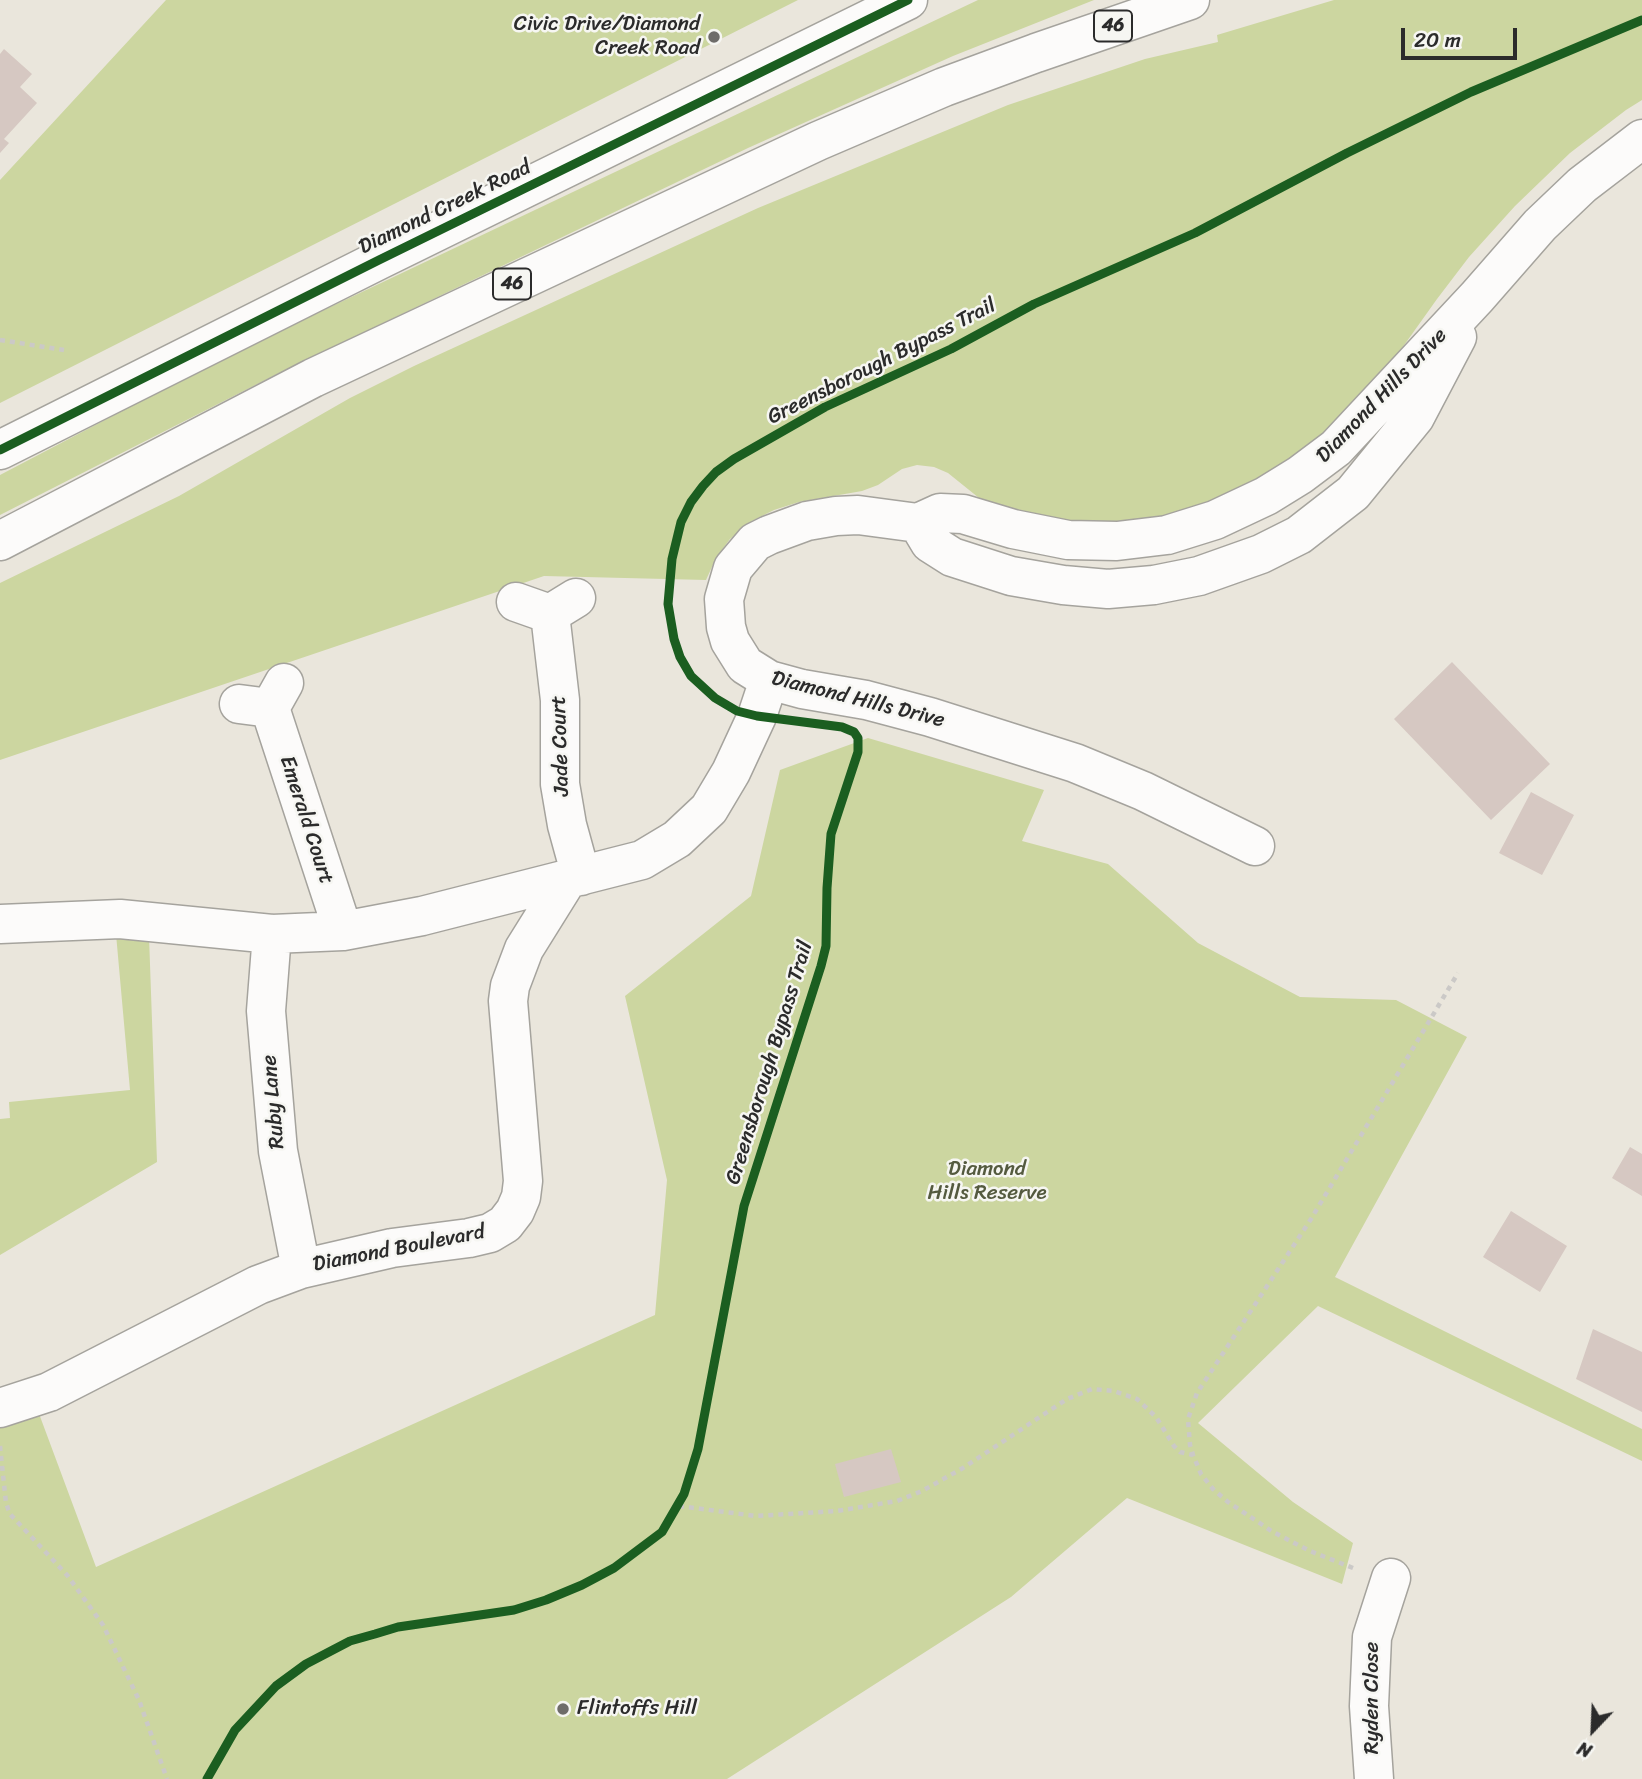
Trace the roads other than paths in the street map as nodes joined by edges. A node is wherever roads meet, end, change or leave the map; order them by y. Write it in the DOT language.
graph roads {
  1 [pos="908,0"];
  2 [pos="1191,0"];
  3 [pos="1642,139"];
  4 [pos="1477,297"];
  5 [pos="0,450"];
  6 [pos="918,523"];
  7 [pos="0,541"];
  8 [pos="547,605"];
  9 [pos="769,680"];
  10 [pos="264,698"];
  11 [pos="1255,846"];
  12 [pos="574,878"];
  13 [pos="0,924"];
  14 [pos="343,931"];
  15 [pos="272,934"];
  16 [pos="302,1269"];
  17 [pos="0,1408"];
  18 [pos="1391,1578"];
  19 [pos="1374,1779"];
  1 -- 5 [label="street, Diamond Creek Road"];
  2 -- 7 [label="street, 46"];
  3 -- 4 [label="street, Diamond Hills Drive"];
  4 -- 6 [label="street, Diamond Hills Drive"];
  4 -- 6 [label="street, Diamond Hills Drive"];
  6 -- 9 [label="street, Diamond Hills Drive"];
  8 -- 12 [label="street, Jade Court"];
  9 -- 11 [label="street, Diamond Hills Drive"];
  9 -- 12 [label="street"];
  10 -- 14 [label="street, Emerald Court"];
  12 -- 14 [label="street"];
  12 -- 16 [label="street, Diamond Boulevard"];
  13 -- 15 [label="street"];
  14 -- 15 [label="street"];
  15 -- 16 [label="street, Ruby Lane"];
  16 -- 17 [label="street, Diamond Boulevard"];
  18 -- 19 [label="street, Ryden Close"];
}
